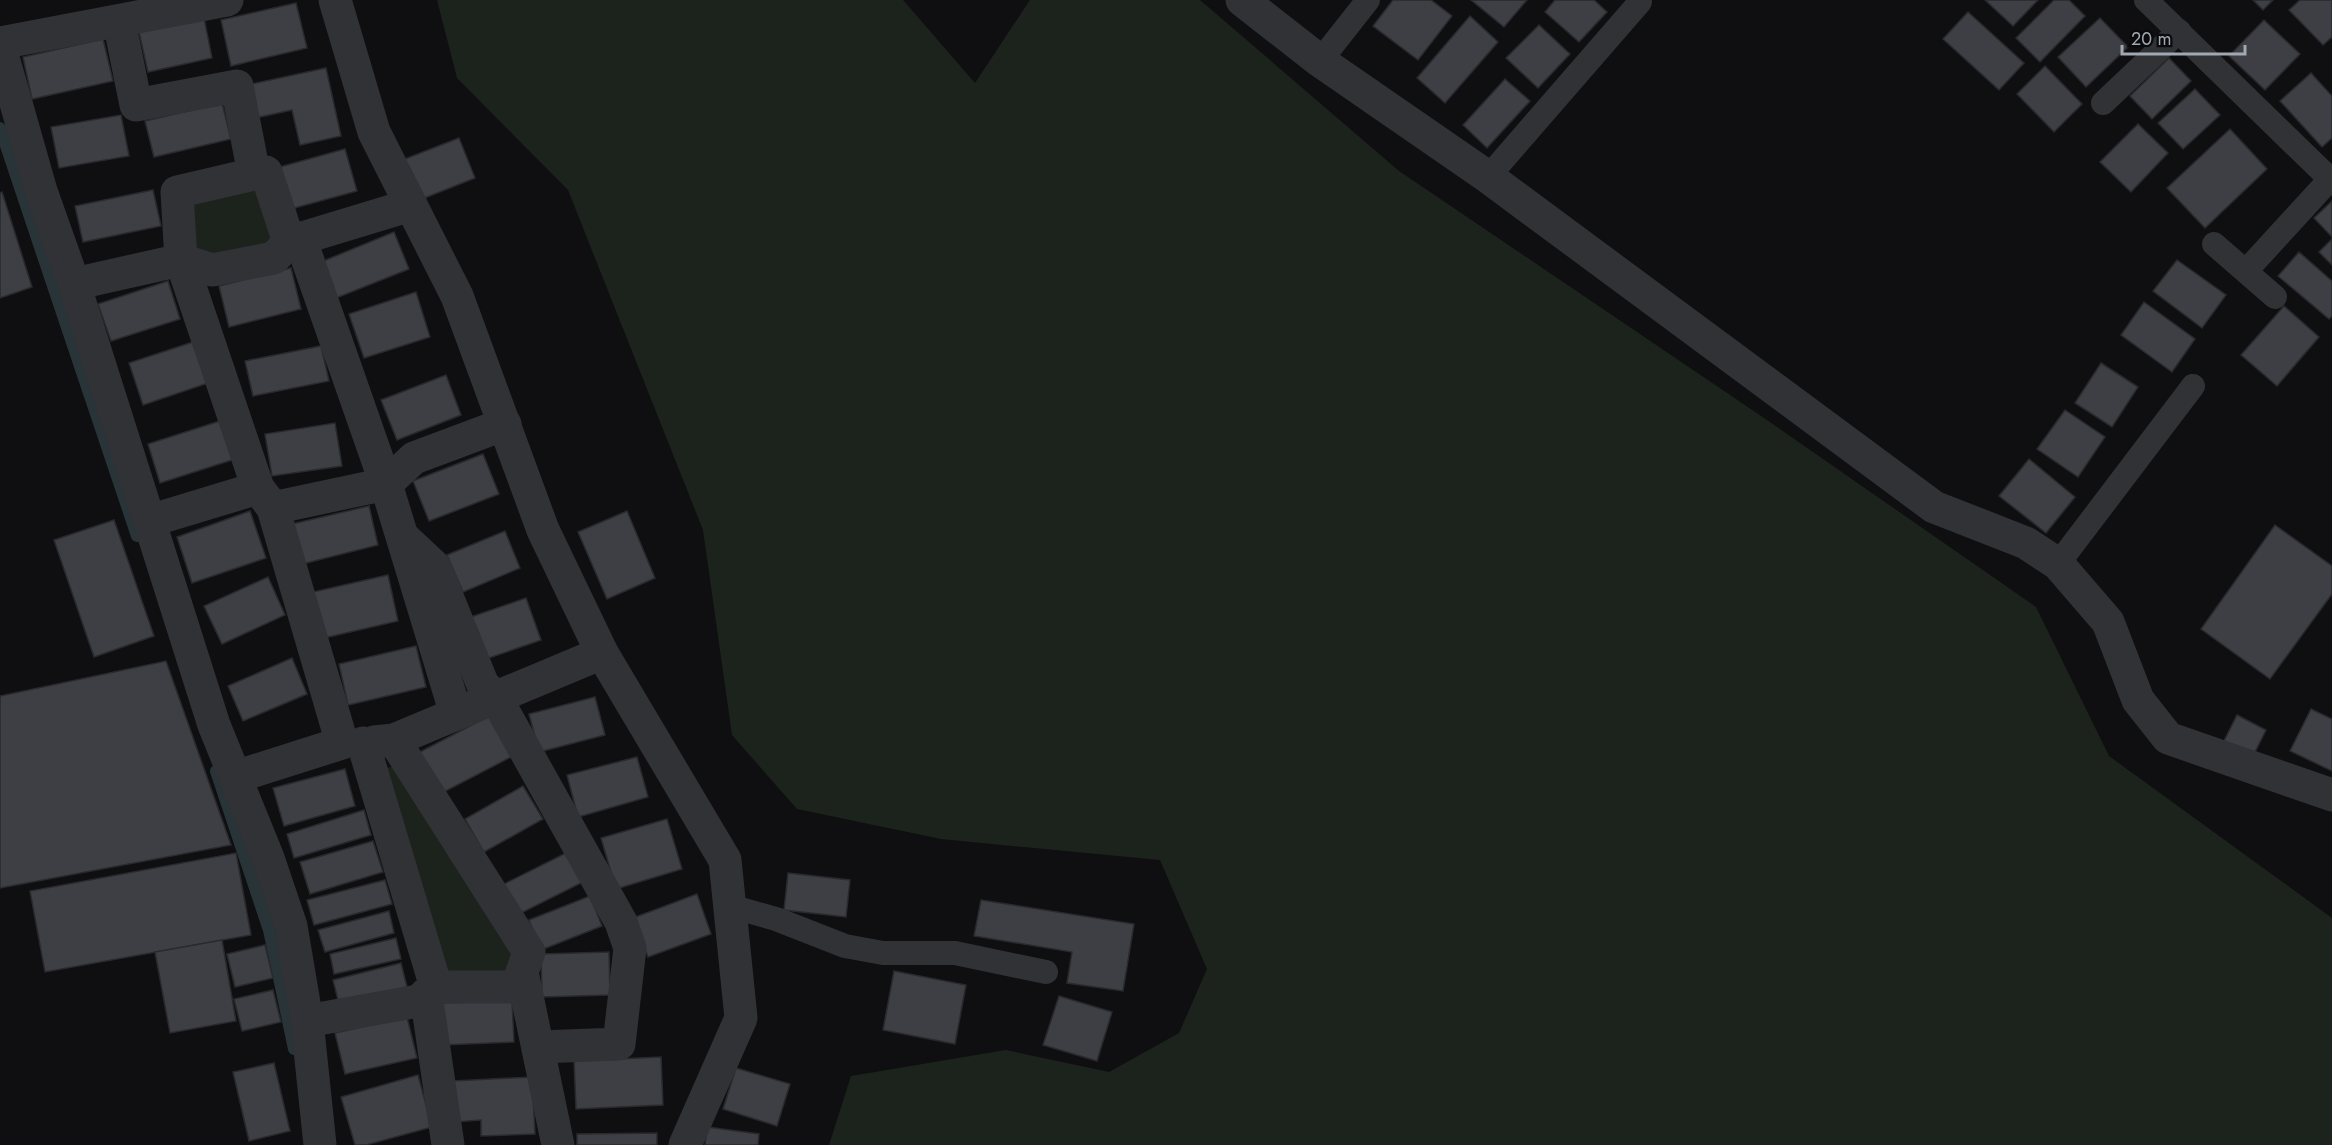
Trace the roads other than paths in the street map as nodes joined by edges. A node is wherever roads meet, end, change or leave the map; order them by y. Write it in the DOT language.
graph roads {
  1 [pos="227,0"];
  2 [pos="335,0"];
  3 [pos="1242,0"];
  4 [pos="1368,0"];
  5 [pos="2146,0"];
  6 [pos="1640,2"];
  7 [pos="119,21"];
  8 [pos="2179,32"];
  9 [pos="0,45"];
  10 [pos="1320,61"];
  11 [pos="2103,104"];
  12 [pos="254,174"];
  13 [pos="1488,177"];
  14 [pos="2331,178"];
  15 [pos="411,205"];
  16 [pos="295,240"];
  17 [pos="2214,244"];
  18 [pos="181,260"];
  19 [pos="2246,272"];
  20 [pos="74,284"];
  21 [pos="2275,297"];
  22 [pos="2193,386"];
  23 [pos="505,424"];
  24 [pos="386,484"];
  25 [pos="266,498"];
  26 [pos="149,521"];
  27 [pos="404,538"];
  28 [pos="2058,564"];
  29 [pos="602,653"];
  30 [pos="496,698"];
  31 [pos="456,714"];
  32 [pos="367,742"];
  33 [pos="235,777"];
  34 [pos="2332,795"];
  35 [pos="730,906"];
  36 [pos="522,972"];
  37 [pos="1046,972"];
  38 [pos="431,990"];
  39 [pos="307,1021"];
  40 [pos="539,1047"];
  41 [pos="320,1145"];
  42 [pos="448,1145"];
  43 [pos="558,1145"];
  44 [pos="686,1145"];
  1 -- 7 [label="street"];
  2 -- 15 [label="street"];
  3 -- 10 [label="street"];
  4 -- 10 [label="lane"];
  5 -- 8 [label="lane"];
  6 -- 13 [label="lane"];
  7 -- 9 [label="street"];
  7 -- 12 [label="street"];
  8 -- 11 [label="lane"];
  8 -- 14 [label="lane"];
  9 -- 20 [label="street"];
  10 -- 13 [label="street"];
  12 -- 16 [label="street"];
  12 -- 18 [label="street"];
  13 -- 28 [label="street"];
  14 -- 19 [label="lane"];
  15 -- 16 [label="street"];
  15 -- 23 [label="street"];
  16 -- 18 [label="street"];
  16 -- 24 [label="street"];
  17 -- 19 [label="lane"];
  18 -- 20 [label="street"];
  18 -- 25 [label="street"];
  19 -- 21 [label="lane"];
  20 -- 26 [label="street"];
  22 -- 28 [label="lane"];
  23 -- 24 [label="street"];
  23 -- 29 [label="street"];
  24 -- 25 [label="street"];
  24 -- 27 [label="street"];
  25 -- 26 [label="street"];
  25 -- 32 [label="street"];
  26 -- 33 [label="street"];
  27 -- 30 [label="street"];
  27 -- 31 [label="street"];
  28 -- 34 [label="street"];
  29 -- 30 [label="street"];
  29 -- 35 [label="street"];
  30 -- 31 [label="street"];
  30 -- 40 [label="street"];
  31 -- 32 [label="street"];
  32 -- 33 [label="street"];
  32 -- 36 [label="street"];
  32 -- 38 [label="street"];
  33 -- 39 [label="street"];
  35 -- 37 [label="lane"];
  35 -- 44 [label="street"];
  36 -- 38 [label="street"];
  36 -- 40 [label="street"];
  38 -- 39 [label="street"];
  38 -- 42 [label="street"];
  39 -- 41 [label="street"];
  40 -- 43 [label="street"];
}
